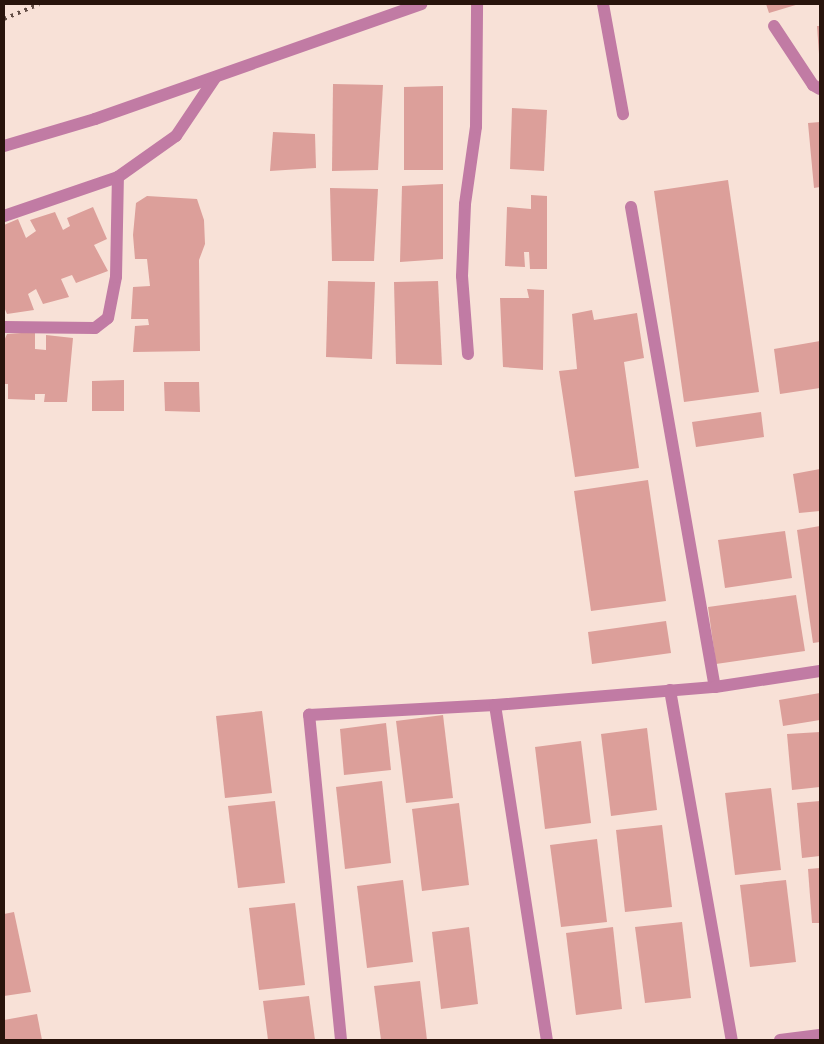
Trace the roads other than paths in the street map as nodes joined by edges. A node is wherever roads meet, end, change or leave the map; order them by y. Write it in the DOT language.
graph roads {
  1 [pos="421,4"];
  2 [pos="477,4"];
  3 [pos="603,4"];
  4 [pos="774,26"];
  5 [pos="215,78"];
  6 [pos="820,89"];
  7 [pos="623,114"];
  8 [pos="4,146"];
  9 [pos="118,177"];
  10 [pos="631,207"];
  11 [pos="4,216"];
  12 [pos="4,327"];
  13 [pos="468,354"];
  14 [pos="820,671"];
  15 [pos="715,686"];
  16 [pos="670,690"];
  17 [pos="495,705"];
  18 [pos="820,1035"];
  19 [pos="341,1040"];
  20 [pos="547,1040"];
  21 [pos="732,1040"];
  22 [pos="780,1040"];
  1 -- 5 [label="street"];
  2 -- 13 [label="street"];
  3 -- 7 [label="street"];
  4 -- 6 [label="street"];
  5 -- 8 [label="street"];
  5 -- 9 [label="street"];
  9 -- 11 [label="street"];
  9 -- 12 [label="street"];
  10 -- 15 [label="street"];
  14 -- 15 [label="street"];
  15 -- 16 [label="street"];
  16 -- 17 [label="street"];
  16 -- 21 [label="street"];
  17 -- 19 [label="street"];
  17 -- 20 [label="street"];
  18 -- 22 [label="street"];
}
